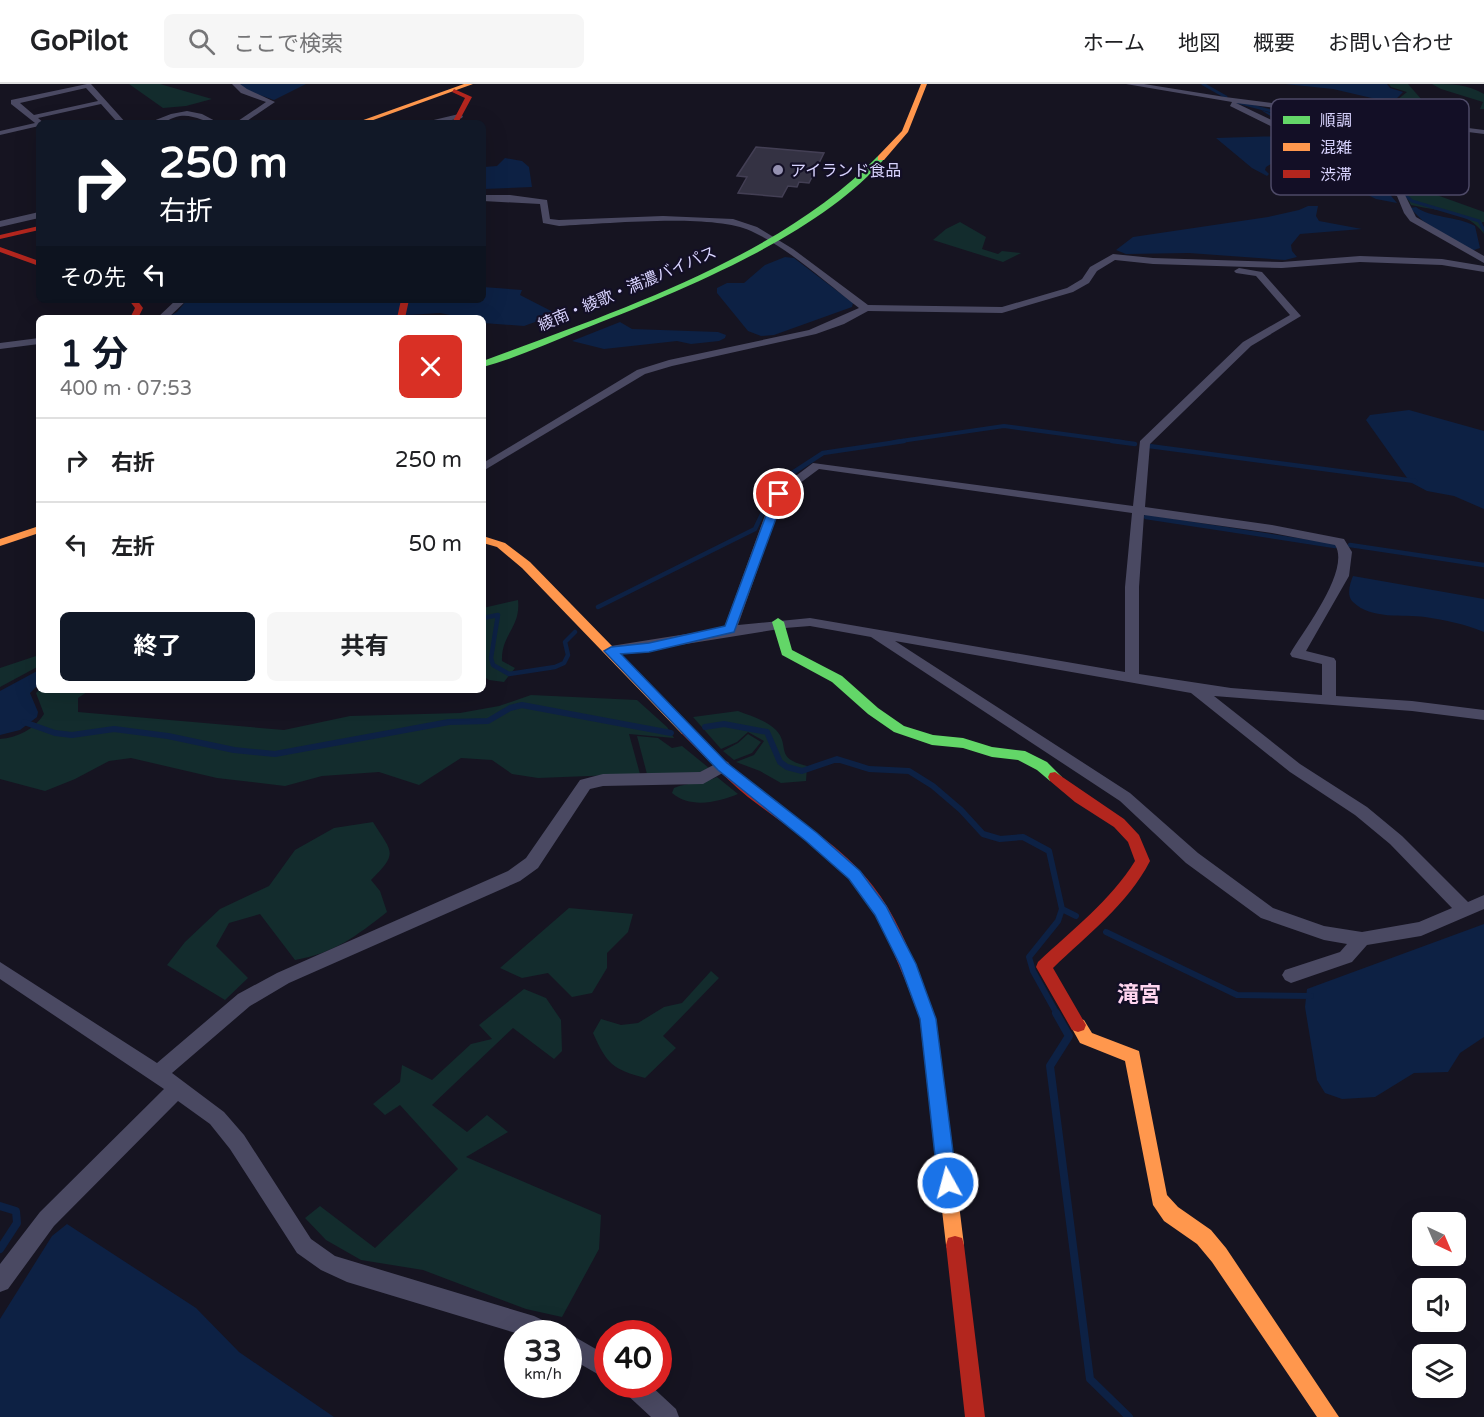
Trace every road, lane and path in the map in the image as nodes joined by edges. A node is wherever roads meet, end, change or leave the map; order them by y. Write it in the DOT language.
graph roads {
  1 [pos="236,84"];
  2 [pos="470,84"];
  3 [pos="912,84"];
  4 [pos="924,84"];
  5 [pos="1130,84"];
  6 [pos="454,91"];
  7 [pos="1225,99"];
  8 [pos="102,102"];
  9 [pos="1271,105"];
  10 [pos="457,119"];
  11 [pos="36,120"];
  12 [pos="40,120"];
  13 [pos="116,120"];
  14 [pos="160,120"];
  15 [pos="208,120"];
  16 [pos="244,120"];
  17 [pos="367,120"];
  18 [pos="36,121"];
  19 [pos="1271,122"];
  20 [pos="1469,130"];
  21 [pos="1484,132"];
  22 [pos="0,133"];
  23 [pos="1401,195"];
  24 [pos="486,198"];
  25 [pos="36,216"];
  26 [pos="0,224"];
  27 [pos="36,229"];
  28 [pos="0,237"];
  29 [pos="768,237"];
  30 [pos="0,249"];
  31 [pos="1484,260"];
  32 [pos="1168,261"];
  33 [pos="36,263"];
  34 [pos="1484,269"];
  35 [pos="179,303"];
  36 [pos="866,308"];
  37 [pos="165,315"];
  38 [pos="36,341"];
  39 [pos="0,346"];
  40 [pos="486,351"];
  41 [pos="486,362"];
  42 [pos="486,466"];
  43 [pos="1140,511"];
  44 [pos="36,517"];
  45 [pos="0,530"];
  46 [pos="36,530"];
  47 [pos="486,541"];
  48 [pos="0,543"];
  49 [pos="778,622"];
  50 [pos="730,629"];
  51 [pos="869,632"];
  52 [pos="611,651"];
  53 [pos="1132,678"];
  54 [pos="1195,689"];
  55 [pos="1329,700"];
  56 [pos="1484,715"];
  57 [pos="723,766"];
  58 [pos="1484,902"];
  59 [pos="1464,909"];
  60 [pos="1362,939"];
  61 [pos="0,970"];
  62 [pos="1291,975"];
  63 [pos="158,1074"];
  64 [pos="177,1089"];
  65 [pos="0,1281"];
  66 [pos="511,1320"];
  67 [pos="647,1398"];
  68 [pos="668,1417"];
  69 [pos="975,1417"];
  70 [pos="1329,1417"];
  1 -- 16 [label="street"];
  2 -- 6 [label="main road"];
  3 -- 29 [label="main road, 綾南・綾歌・満濃バイパス"];
  4 -- 29 [label="main road, 綾南・綾歌・満濃バイパス"];
  5 -- 7 [label="street"];
  6 -- 10 [label="main road"];
  6 -- 17 [label="main road"];
  7 -- 9 [label="street"];
  7 -- 19 [label="street"];
  8 -- 11 [label="street"];
  8 -- 12 [label="street"];
  8 -- 13 [label="street"];
  14 -- 15 [label="street"];
  18 -- 22 [label="street"];
  20 -- 21 [label="street"];
  23 -- 31 [label="street"];
  24 -- 29 [label="street"];
  25 -- 26 [label="street"];
  27 -- 28 [label="main road"];
  29 -- 36 [label="street"];
  29 -- 40 [label="main road, 綾南・綾歌・満濃バイパス"];
  29 -- 41 [label="main road, 綾南・綾歌・満濃バイパス"];
  30 -- 33 [label="main road"];
  32 -- 34 [label="street"];
  32 -- 36 [label="street"];
  32 -- 43 [label="street"];
  35 -- 37 [label="street"];
  36 -- 42 [label="street"];
  38 -- 39 [label="street"];
  43 -- 50 [label="street"];
  43 -- 53 [label="street"];
  43 -- 55 [label="street"];
  44 -- 45 [label="main road"];
  46 -- 48 [label="main road"];
  47 -- 52 [label="main road"];
  49 -- 50 [label="street"];
  49 -- 51 [label="street"];
  49 -- 70 [label="main road"];
  50 -- 52 [label="street"];
  51 -- 53 [label="street"];
  51 -- 60 [label="street"];
  52 -- 57 [label="main road"];
  53 -- 54 [label="street"];
  54 -- 55 [label="street"];
  54 -- 59 [label="street"];
  55 -- 56 [label="street"];
  57 -- 63 [label="street"];
  57 -- 69 [label="main road"];
  58 -- 59 [label="street"];
  59 -- 60 [label="street"];
  60 -- 62 [label="street"];
  61 -- 63 [label="street"];
  63 -- 64 [label="street"];
  64 -- 65 [label="street"];
  64 -- 66 [label="street"];
  67 -- 68 [label="street"];
}
